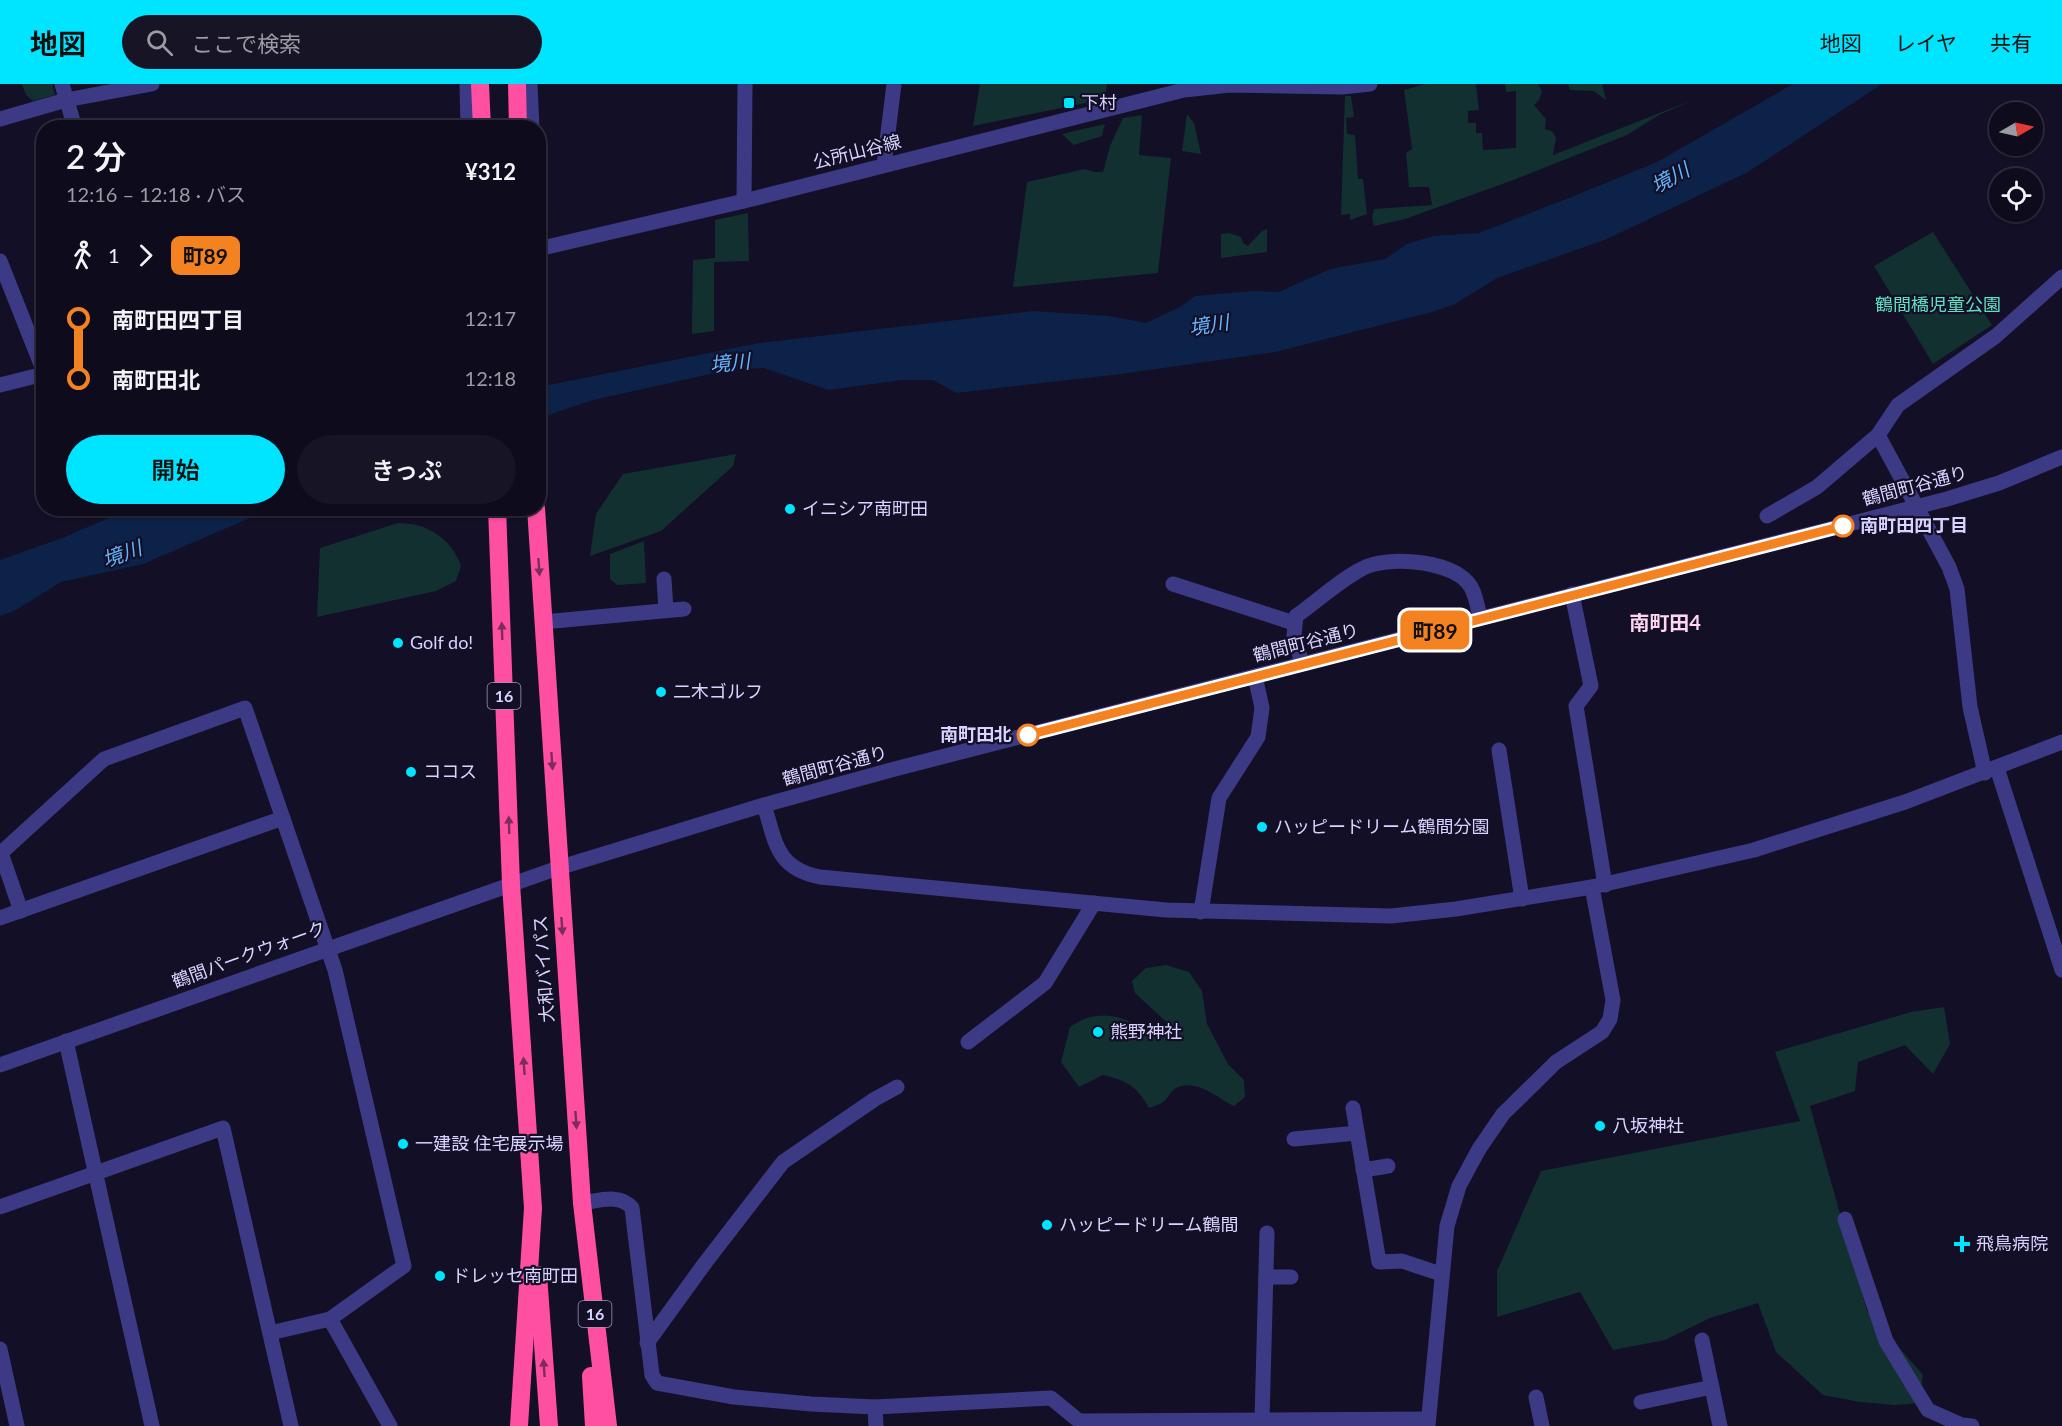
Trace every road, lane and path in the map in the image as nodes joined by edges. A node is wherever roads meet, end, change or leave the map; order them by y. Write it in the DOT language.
graph roads {
  1 [pos="62,84"];
  2 [pos="152,84"];
  3 [pos="467,84"];
  4 [pos="480,84"];
  5 [pos="516,84"];
  6 [pos="530,84"];
  7 [pos="745,84"];
  8 [pos="894,84"];
  9 [pos="1370,84"];
  10 [pos="1185,87"];
  11 [pos="66,100"];
  12 [pos="0,119"];
  13 [pos="72,120"];
  14 [pos="468,120"];
  15 [pos="482,120"];
  16 [pos="518,120"];
  17 [pos="532,120"];
  18 [pos="884,165"];
  19 [pos="744,201"];
  20 [pos="546,247"];
  21 [pos="0,261"];
  22 [pos="2062,277"];
  23 [pos="36,353"];
  24 [pos="36,375"];
  25 [pos="0,385"];
  26 [pos="1878,435"];
  27 [pos="2062,457"];
  28 [pos="1917,507"];
  29 [pos="497,516"];
  30 [pos="536,516"];
  31 [pos="1767,516"];
  32 [pos="664,579"];
  33 [pos="1173,584"];
  34 [pos="1572,594"];
  35 [pos="684,609"];
  36 [pos="666,610"];
  37 [pos="1480,618"];
  38 [pos="543,622"];
  39 [pos="1294,622"];
  40 [pos="1302,664"];
  41 [pos="1255,676"];
  42 [pos="2062,742"];
  43 [pos="1498,750"];
  44 [pos="1991,771"];
  45 [pos="764,806"];
  46 [pos="284,818"];
  47 [pos="558,867"];
  48 [pos="511,884"];
  49 [pos="1598,886"];
  50 [pos="1522,899"];
  51 [pos="1094,903"];
  52 [pos="21,911"];
  53 [pos="1201,912"];
  54 [pos="0,918"];
  55 [pos="329,948"];
  56 [pos="2062,970"];
  57 [pos="66,1041"];
  58 [pos="968,1042"];
  59 [pos="0,1065"];
  60 [pos="897,1087"];
  61 [pos="1353,1108"];
  62 [pos="1357,1133"];
  63 [pos="1294,1139"];
  64 [pos="1388,1166"];
  65 [pos="1363,1170"];
  66 [pos="96,1173"];
  67 [pos="582,1203"];
  68 [pos="0,1207"];
  69 [pos="533,1209"];
  70 [pos="1845,1219"];
  71 [pos="1267,1233"];
  72 [pos="1441,1274"];
  73 [pos="1266,1277"];
  74 [pos="1291,1277"];
  75 [pos="330,1319"];
  76 [pos="270,1333"];
  77 [pos="1702,1340"];
  78 [pos="647,1344"];
  79 [pos="0,1349"];
  80 [pos="1712,1386"];
  81 [pos="1536,1397"];
  82 [pos="1641,1402"];
  83 [pos="875,1407"];
  84 [pos="1262,1420"];
  85 [pos="1428,1422"];
  86 [pos="17,1426"];
  87 [pos="152,1426"];
  88 [pos="291,1426"];
  89 [pos="390,1426"];
  90 [pos="519,1426"];
  91 [pos="549,1426"];
  92 [pos="594,1426"];
  93 [pos="608,1426"];
  94 [pos="876,1426"];
  95 [pos="1542,1426"];
  96 [pos="1720,1426"];
  97 [pos="1972,1426"];
  1 -- 11 [label="street"];
  2 -- 11 [label="street"];
  3 -- 14 [label="street"];
  4 -- 15 [label="highway"];
  5 -- 16 [label="highway"];
  6 -- 17 [label="street"];
  7 -- 19 [label="street"];
  8 -- 18 [label="street"];
  9 -- 10 [label="street, 公所山谷線"];
  10 -- 18 [label="street, 公所山谷線"];
  11 -- 12 [label="street"];
  11 -- 13 [label="street"];
  18 -- 19 [label="street, 公所山谷線"];
  19 -- 20 [label="street, 公所山谷線"];
  21 -- 23 [label="street"];
  22 -- 26 [label="street"];
  24 -- 25 [label="street"];
  26 -- 28 [label="street"];
  26 -- 31 [label="street"];
  27 -- 28 [label="street, 鶴間町谷通り"];
  28 -- 34 [label="street, 鶴間町谷通り"];
  28 -- 44 [label="street"];
  48 -- 29 [label="highway, 大和バイパス / 16, one-way"];
  30 -- 38 [label="highway, 大和バイパス / 16, one-way"];
  32 -- 36 [label="street"];
  33 -- 39 [label="street"];
  34 -- 37 [label="street, 鶴間町谷通り"];
  34 -- 49 [label="street"];
  35 -- 36 [label="street"];
  36 -- 38 [label="street"];
  37 -- 39 [label="street"];
  37 -- 40 [label="street, 鶴間町谷通り"];
  38 -- 47 [label="highway, 大和バイパス / 16, one-way"];
  39 -- 40 [label="street"];
  40 -- 41 [label="street, 鶴間町谷通り"];
  41 -- 45 [label="street, 鶴間町谷通り"];
  41 -- 53 [label="street"];
  42 -- 44 [label="street"];
  43 -- 50 [label="street"];
  44 -- 49 [label="street"];
  44 -- 56 [label="street"];
  45 -- 47 [label="street, 鶴間町谷通り"];
  45 -- 51 [label="street"];
  46 -- 52 [label="street"];
  46 -- 52 [label="street"];
  46 -- 55 [label="street"];
  47 -- 48 [label="street, 鶴間町谷通り"];
  47 -- 67 [label="highway, 大和バイパス / 16, one-way"];
  48 -- 55 [label="street, 鶴間パークウォーク"];
  69 -- 48 [label="highway, 大和バイパス / 16, one-way"];
  49 -- 50 [label="street"];
  49 -- 72 [label="street"];
  50 -- 53 [label="street"];
  51 -- 53 [label="street"];
  51 -- 58 [label="street"];
  52 -- 54 [label="street"];
  55 -- 57 [label="street, 鶴間パークウォーク"];
  55 -- 75 [label="street"];
  57 -- 59 [label="street, 鶴間パークウォーク"];
  57 -- 66 [label="street"];
  60 -- 78 [label="street"];
  61 -- 62 [label="street"];
  62 -- 63 [label="street"];
  62 -- 65 [label="street"];
  64 -- 65 [label="street"];
  65 -- 72 [label="street"];
  66 -- 68 [label="street"];
  66 -- 76 [label="street"];
  66 -- 87 [label="street"];
  67 -- 78 [label="street"];
  67 -- 92 [label="highway"];
  67 -- 93 [label="highway, 大和バイパス / 16"];
  69 -- 90 [label="highway, 大和バイパス / 16"];
  91 -- 69 [label="highway, one-way"];
  70 -- 97 [label="street"];
  71 -- 73 [label="street"];
  72 -- 85 [label="street"];
  73 -- 74 [label="street"];
  73 -- 84 [label="street"];
  75 -- 76 [label="street"];
  75 -- 89 [label="street"];
  76 -- 88 [label="street"];
  77 -- 80 [label="street"];
  78 -- 83 [label="street"];
  79 -- 86 [label="street"];
  80 -- 82 [label="street"];
  80 -- 96 [label="street"];
  81 -- 95 [label="street"];
  83 -- 84 [label="street"];
  83 -- 94 [label="street"];
  84 -- 85 [label="street"];
}
